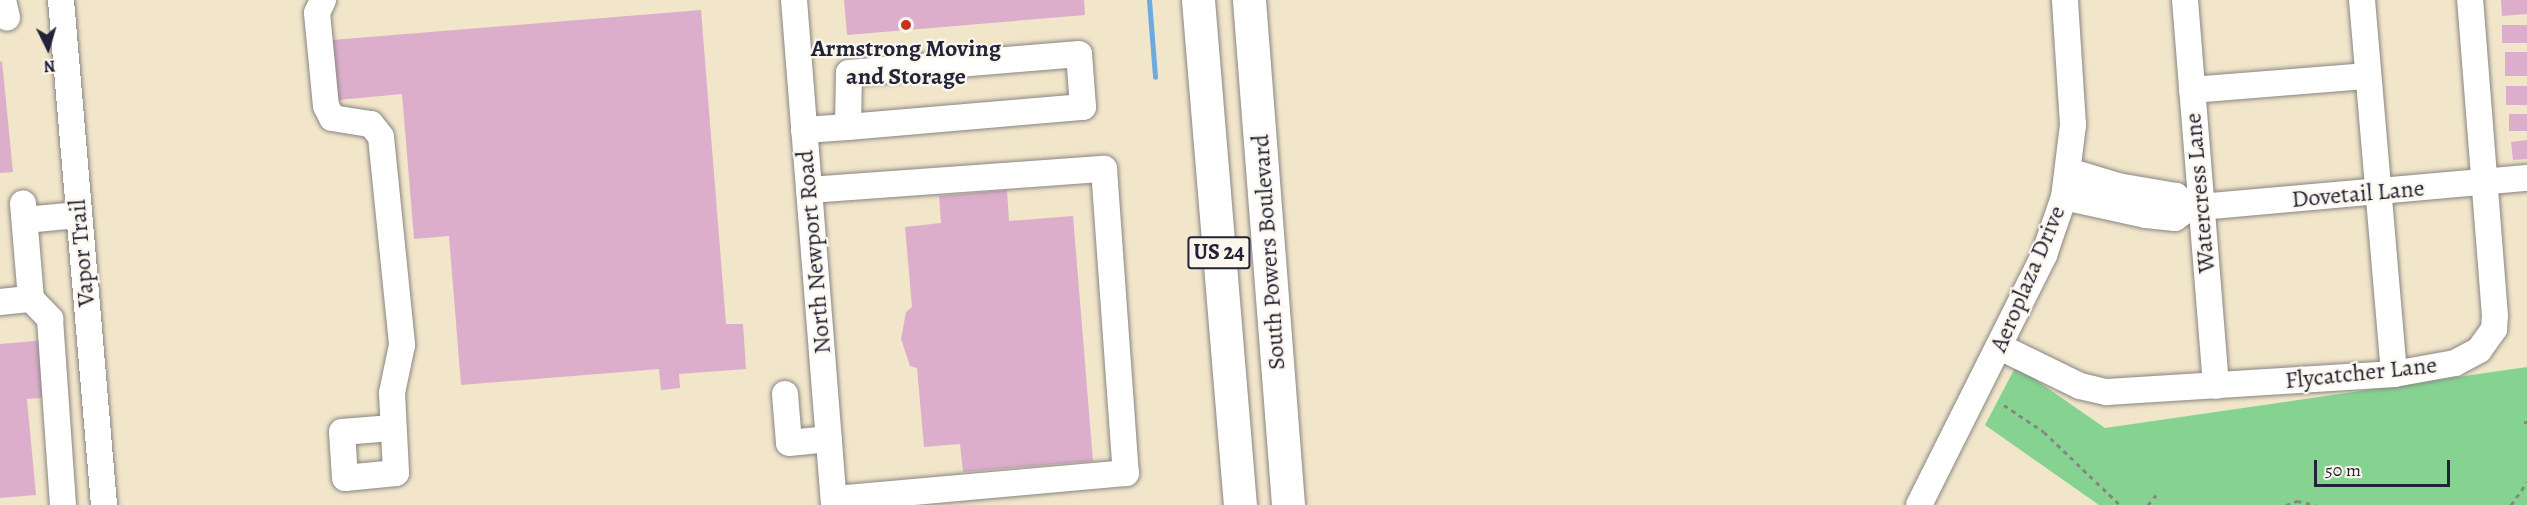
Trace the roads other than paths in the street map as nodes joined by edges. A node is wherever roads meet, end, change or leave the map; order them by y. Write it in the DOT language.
graph roads {
  1 [pos="61,0"];
  2 [pos="323,0"];
  3 [pos="794,0"];
  4 [pos="1198,0"];
  5 [pos="1249,0"];
  6 [pos="2065,0"];
  7 [pos="2069,0"];
  8 [pos="2185,0"];
  9 [pos="2362,0"];
  10 [pos="2470,0"];
  11 [pos="2367,76"];
  12 [pos="2192,90"];
  13 [pos="848,127"];
  14 [pos="804,130"];
  15 [pos="2068,171"];
  16 [pos="2527,178"];
  17 [pos="2485,182"];
  18 [pos="809,189"];
  19 [pos="2379,192"];
  20 [pos="2064,196"];
  21 [pos="2195,209"];
  22 [pos="78,215"];
  23 [pos="31,299"];
  24 [pos="0,302"];
  25 [pos="2000,347"];
  26 [pos="2394,374"];
  27 [pos="2216,386"];
  28 [pos="785,394"];
  29 [pos="392,428"];
  30 [pos="829,439"];
  31 [pos="834,502"];
  32 [pos="63,505"];
  33 [pos="104,505"];
  34 [pos="1240,505"];
  35 [pos="1288,505"];
  36 [pos="1918,505"];
  1 -- 22 [label="street, Vapor Trail"];
  2 -- 29 [label="street"];
  3 -- 14 [label="street, North Newport Road"];
  4 -- 34 [label="highway, South Powers Boulevard / US 24"];
  5 -- 35 [label="highway, South Powers Boulevard / US 24"];
  6 -- 7 [label="street"];
  6 -- 15 [label="street, Aeroplaza Drive"];
  8 -- 12 [label="street, Watercress Lane"];
  9 -- 11 [label="street"];
  10 -- 17 [label="street, Flycatcher Lane"];
  11 -- 12 [label="street"];
  11 -- 19 [label="street"];
  12 -- 21 [label="street, Watercress Lane"];
  13 -- 13 [label="street"];
  13 -- 14 [label="street"];
  14 -- 18 [label="street, North Newport Road"];
  15 -- 20 [label="street, Aeroplaza Drive"];
  15 -- 21 [label="street"];
  16 -- 17 [label="street, Dovetail Lane"];
  17 -- 19 [label="street, Dovetail Lane"];
  17 -- 26 [label="street, Flycatcher Lane"];
  18 -- 30 [label="street, North Newport Road"];
  18 -- 31 [label="street"];
  19 -- 21 [label="street, Dovetail Lane"];
  19 -- 26 [label="street"];
  20 -- 21 [label="street, Dovetail Lane"];
  20 -- 25 [label="street, Aeroplaza Drive"];
  21 -- 27 [label="street, Watercress Lane"];
  22 -- 23 [label="street"];
  22 -- 33 [label="street, Vapor Trail"];
  23 -- 24 [label="street"];
  23 -- 32 [label="street"];
  25 -- 27 [label="street, Flycatcher Lane"];
  25 -- 36 [label="street, Aeroplaza Drive"];
  26 -- 27 [label="street, Flycatcher Lane"];
  28 -- 30 [label="street"];
  30 -- 31 [label="street, North Newport Road"];
}
